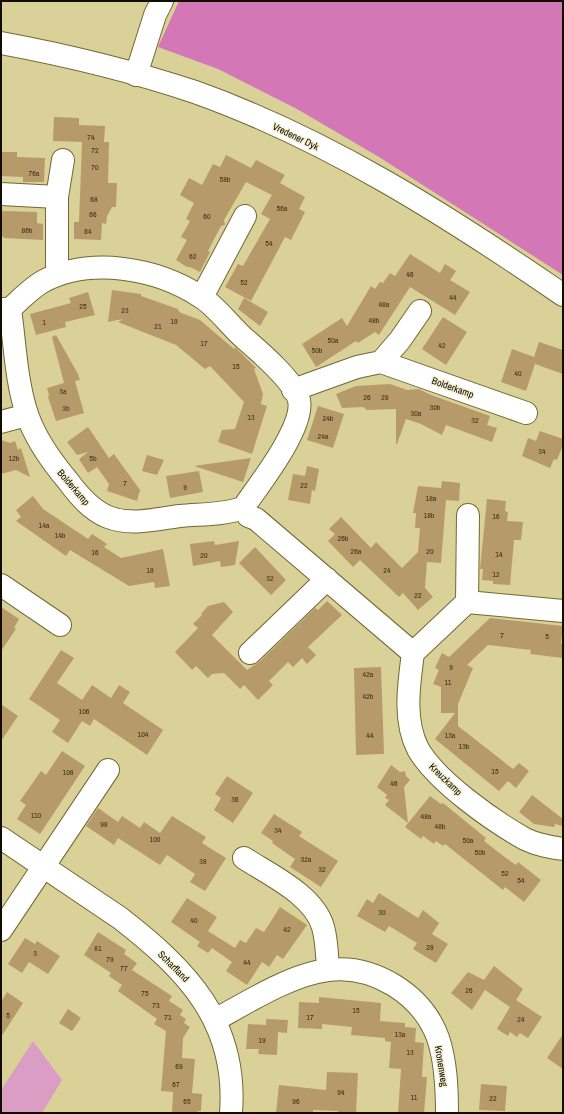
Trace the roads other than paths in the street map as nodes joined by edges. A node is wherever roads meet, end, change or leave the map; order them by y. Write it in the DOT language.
graph roads {
  1 [pos="162,1"];
  2 [pos="1,43"];
  3 [pos="136,75"];
  4 [pos="63,160"];
  5 [pos="1,194"];
  6 [pos="57,198"];
  7 [pos="245,216"];
  8 [pos="57,275"];
  9 [pos="563,295"];
  10 [pos="202,297"];
  11 [pos="6,309"];
  12 [pos="420,311"];
  13 [pos="381,362"];
  14 [pos="293,390"];
  15 [pos="526,413"];
  16 [pos="27,415"];
  17 [pos="1,422"];
  18 [pos="249,514"];
  19 [pos="468,515"];
  20 [pos="327,579"];
  21 [pos="1,585"];
  22 [pos="467,602"];
  23 [pos="563,610"];
  24 [pos="60,625"];
  25 [pos="250,653"];
  26 [pos="413,653"];
  27 [pos="108,770"];
  28 [pos="1,838"];
  29 [pos="563,849"];
  30 [pos="244,858"];
  31 [pos="44,868"];
  32 [pos="1,930"];
  33 [pos="328,970"];
  34 [pos="214,1020"];
  35 [pos="230,1113"];
  36 [pos="447,1113"];
  1 -- 3 [label="street"];
  2 -- 3 [label="street, Vredener Dyk"];
  3 -- 9 [label="street, Vredener Dyk"];
  4 -- 6 [label="street"];
  5 -- 6 [label="street"];
  6 -- 8 [label="street"];
  7 -- 10 [label="street"];
  8 -- 10 [label="street, Bolderkamp"];
  8 -- 11 [label="street, Bolderkamp"];
  10 -- 14 [label="street, Bolderkamp"];
  11 -- 16 [label="street, Bolderkamp"];
  12 -- 13 [label="street"];
  13 -- 14 [label="street"];
  13 -- 15 [label="street, Bolderkamp"];
  14 -- 18 [label="street, Bolderkamp"];
  16 -- 17 [label="street"];
  16 -- 18 [label="street, Bolderkamp"];
  18 -- 20 [label="street"];
  19 -- 22 [label="street"];
  20 -- 25 [label="street"];
  20 -- 26 [label="street"];
  21 -- 24 [label="street"];
  22 -- 23 [label="street"];
  22 -- 26 [label="street"];
  26 -- 29 [label="street, Kreuzkamp"];
  27 -- 31 [label="street"];
  28 -- 31 [label="street, Scharfland"];
  30 -- 33 [label="street"];
  31 -- 32 [label="street"];
  31 -- 34 [label="street, Scharfland"];
  33 -- 34 [label="street, Kronenweg"];
  33 -- 36 [label="street, Kronenweg"];
  34 -- 35 [label="street, Scharfland"];
}
